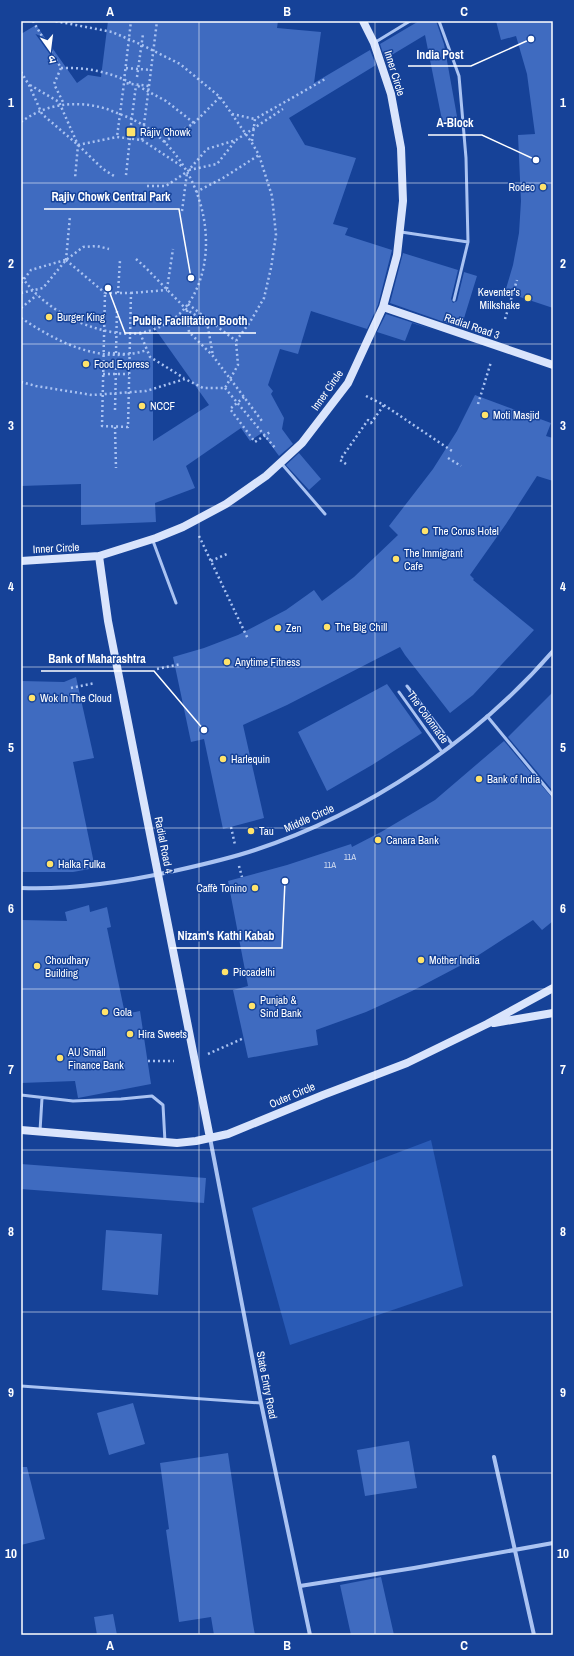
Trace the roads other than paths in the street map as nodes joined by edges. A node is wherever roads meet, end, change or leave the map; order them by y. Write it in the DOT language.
graph roads {
  1 [pos="363,21"];
  2 [pos="410,21"];
  3 [pos="440,21"];
  4 [pos="374,43"];
  5 [pos="400,232"];
  6 [pos="468,242"];
  7 [pos="454,300"];
  8 [pos="383,307"];
  9 [pos="553,365"];
  10 [pos="282,462"];
  11 [pos="325,514"];
  12 [pos="152,540"];
  13 [pos="99,556"];
  14 [pos="21,560"];
  15 [pos="176,603"];
  16 [pos="553,651"];
  17 [pos="408,686"];
  18 [pos="399,692"];
  19 [pos="487,716"];
  20 [pos="452,744"];
  21 [pos="442,752"];
  22 [pos="553,796"];
  23 [pos="158,875"];
  24 [pos="21,888"];
  25 [pos="553,988"];
  26 [pos="553,1013"];
  27 [pos="487,1024"];
  28 [pos="21,1096"];
  29 [pos="42,1098"];
  30 [pos="21,1130"];
  31 [pos="40,1132"];
  32 [pos="210,1138"];
  33 [pos="165,1142"];
  34 [pos="21,1386"];
  35 [pos="261,1403"];
  36 [pos="494,1457"];
  37 [pos="553,1543"];
  38 [pos="516,1550"];
  39 [pos="300,1586"];
  40 [pos="310,1635"];
  41 [pos="534,1635"];
  1 -- 4 [label="street, Inner Circle"];
  2 -- 4 [label="lane"];
  3 -- 6 [label="lane"];
  4 -- 5 [label="street, Inner Circle"];
  5 -- 6 [label="lane"];
  5 -- 8 [label="street, Inner Circle"];
  6 -- 7 [label="lane"];
  8 -- 9 [label="street, Radial Road 3"];
  8 -- 10 [label="street, Inner Circle"];
  10 -- 11 [label="lane"];
  10 -- 12 [label="street, Inner Circle"];
  12 -- 13 [label="street, Inner Circle"];
  12 -- 15 [label="lane"];
  13 -- 14 [label="street, Inner Circle"];
  13 -- 23 [label="street, Radial Road 4"];
  16 -- 19 [label="street, Middle Circle"];
  17 -- 20 [label="lane"];
  18 -- 21 [label="lane, The Colonnade"];
  19 -- 20 [label="street, Middle Circle"];
  19 -- 22 [label="lane"];
  20 -- 21 [label="street, Middle Circle"];
  21 -- 23 [label="street, Middle Circle"];
  23 -- 24 [label="street, Middle Circle"];
  23 -- 32 [label="street, Radial Road 4"];
  25 -- 27 [label="street, Outer Circle"];
  26 -- 27 [label="street"];
  27 -- 32 [label="street, Outer Circle"];
  28 -- 29 [label="lane"];
  29 -- 31 [label="lane"];
  29 -- 33 [label="lane"];
  30 -- 31 [label="street, Outer Circle"];
  31 -- 33 [label="street, Outer Circle"];
  32 -- 33 [label="street, Outer Circle"];
  32 -- 35 [label="street, State Entry Road"];
  34 -- 35 [label="lane"];
  35 -- 39 [label="street, State Entry Road"];
  36 -- 38 [label="street"];
  37 -- 38 [label="street"];
  38 -- 39 [label="street"];
  38 -- 41 [label="street"];
  39 -- 40 [label="street, State Entry Road"];
}
